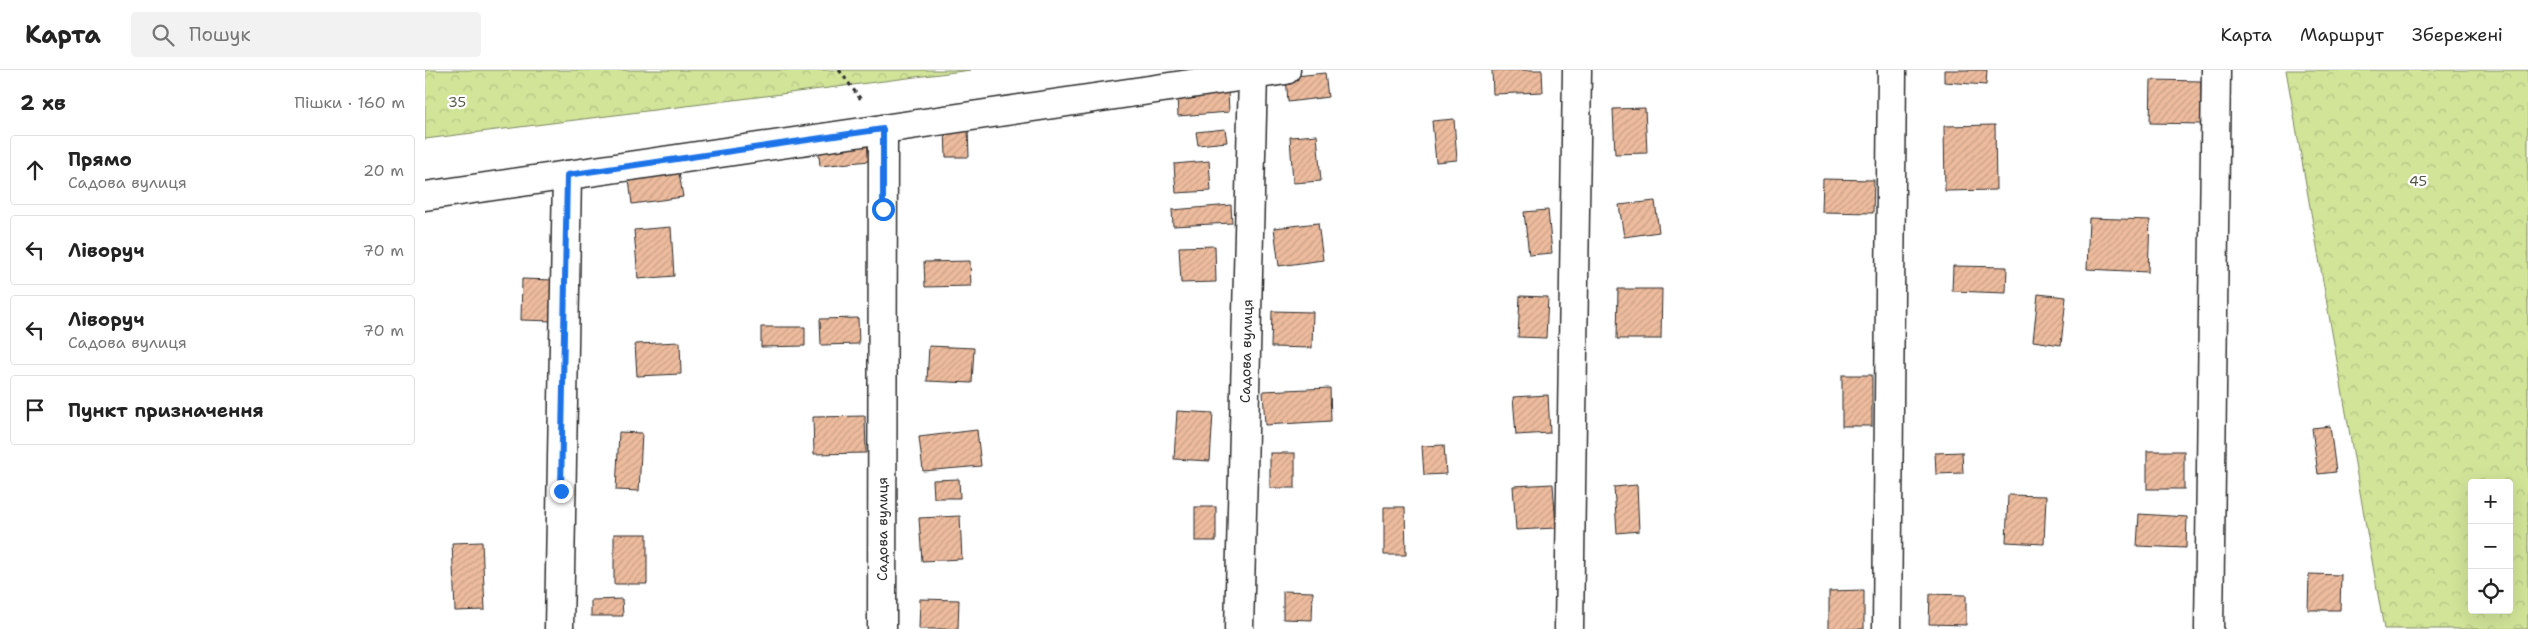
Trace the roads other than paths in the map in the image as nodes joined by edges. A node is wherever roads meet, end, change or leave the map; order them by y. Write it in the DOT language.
graph roads {
  1 [pos="1286,70"];
  2 [pos="1577,70"];
  3 [pos="1892,70"];
  4 [pos="2215,70"];
  5 [pos="1253,75"];
  6 [pos="883,129"];
  7 [pos="567,175"];
  8 [pos="425,196"];
  9 [pos="559,629"];
  10 [pos="882,629"];
  11 [pos="1239,629"];
  12 [pos="1569,629"];
  13 [pos="1887,629"];
  14 [pos="2209,629"];
  1 -- 5 [label="street"];
  2 -- 12 [label="street"];
  3 -- 13 [label="street"];
  4 -- 14 [label="street"];
  5 -- 6 [label="street"];
  5 -- 11 [label="street, Садова вулиця"];
  6 -- 7 [label="street"];
  6 -- 10 [label="street, Садова вулиця"];
  7 -- 8 [label="street"];
  7 -- 9 [label="street"];
}
